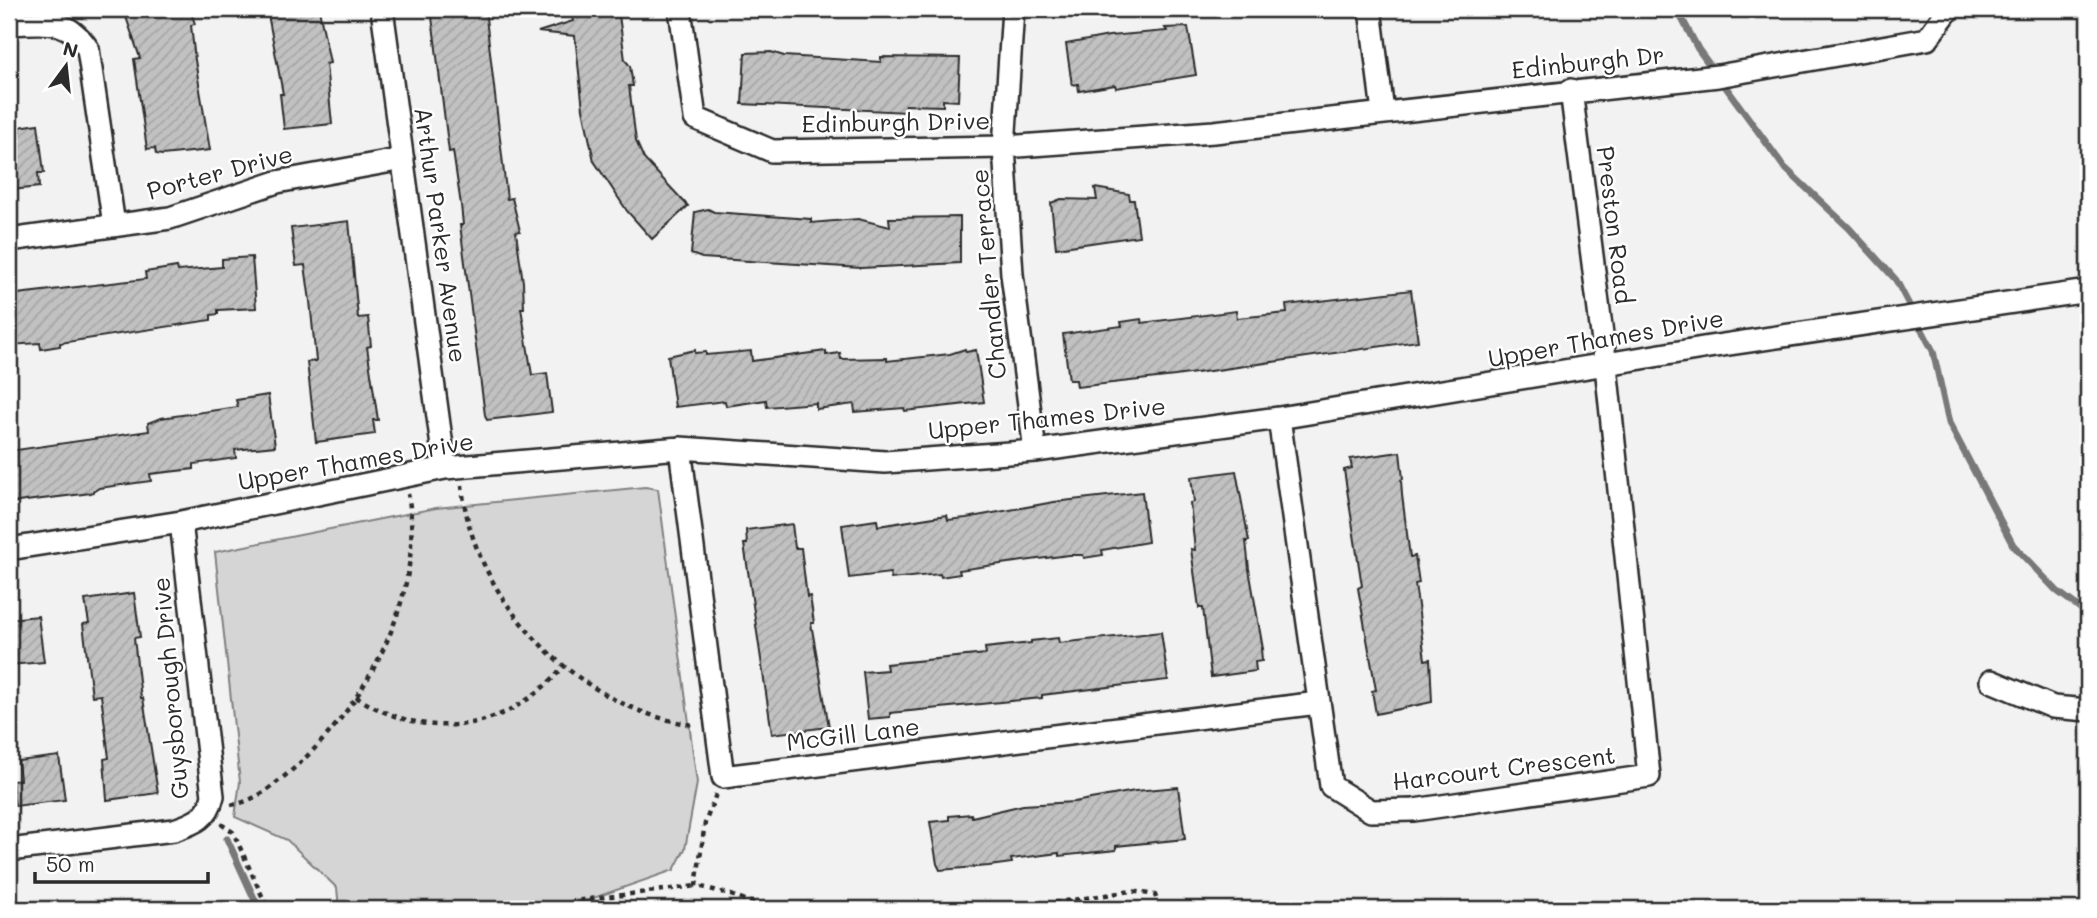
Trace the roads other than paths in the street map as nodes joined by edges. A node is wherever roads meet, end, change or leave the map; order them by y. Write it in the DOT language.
graph roads {
  1 [pos="382,9"];
  2 [pos="680,9"];
  3 [pos="1013,9"];
  4 [pos="1370,9"];
  5 [pos="1950,9"];
  6 [pos="9,24"];
  7 [pos="1571,90"];
  8 [pos="1383,112"];
  9 [pos="1214,132"];
  10 [pos="1004,147"];
  11 [pos="403,159"];
  12 [pos="114,225"];
  13 [pos="9,240"];
  14 [pos="2088,290"];
  15 [pos="1606,366"];
  16 [pos="1279,418"];
  17 [pos="680,448"];
  18 [pos="1035,451"];
  19 [pos="453,467"];
  20 [pos="181,522"];
  21 [pos="9,549"];
  22 [pos="1990,681"];
  23 [pos="1318,703"];
  24 [pos="2088,710"];
  25 [pos="9,850"];
  1 -- 11 [label="street, Arthur Parker Avenue"];
  2 -- 10 [label="street, Edinburgh Drive"];
  3 -- 10 [label="street, Chandler Terrace"];
  4 -- 8 [label="street"];
  5 -- 7 [label="street, Edinburgh Dr"];
  6 -- 12 [label="street"];
  7 -- 8 [label="street, Edinburgh Dr"];
  7 -- 15 [label="street, Preston Road"];
  8 -- 9 [label="street, Edinburgh Dr"];
  9 -- 10 [label="street, Edinburgh Drive"];
  10 -- 18 [label="street, Chandler Terrace"];
  11 -- 12 [label="street, Porter Drive"];
  11 -- 19 [label="street, Arthur Parker Avenue"];
  12 -- 13 [label="street, Porter Drive"];
  14 -- 15 [label="street, Upper Thames Drive"];
  15 -- 16 [label="street, Upper Thames Drive"];
  15 -- 23 [label="street, Harcourt Crescent"];
  16 -- 18 [label="street, Upper Thames Drive"];
  16 -- 23 [label="street, Harcourt Crescent"];
  17 -- 18 [label="street, Upper Thames Drive"];
  17 -- 19 [label="street, Upper Thames Drive"];
  17 -- 23 [label="street, McGill Lane"];
  19 -- 20 [label="street, Upper Thames Drive"];
  20 -- 21 [label="street, Upper Thames Drive"];
  20 -- 25 [label="street, Guysborough Drive"];
  22 -- 24 [label="street"];
}
